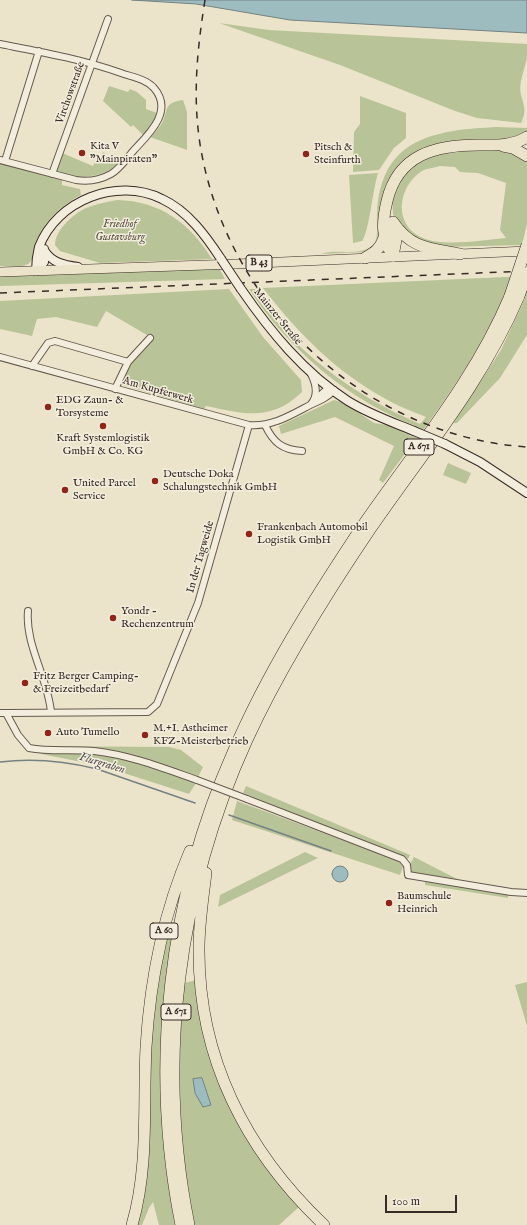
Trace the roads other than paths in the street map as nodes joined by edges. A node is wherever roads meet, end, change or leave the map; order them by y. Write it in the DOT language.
graph roads {
  1 [pos="108,19"];
  2 [pos="0,44"];
  3 [pos="39,51"];
  4 [pos="92,63"];
  5 [pos="527,137"];
  6 [pos="500,145"];
  7 [pos="527,156"];
  8 [pos="2,160"];
  9 [pos="52,174"];
  10 [pos="387,200"];
  11 [pos="393,222"];
  12 [pos="384,238"];
  13 [pos="527,245"];
  14 [pos="42,248"];
  15 [pos="527,251"];
  16 [pos="460,254"];
  17 [pos="393,256"];
  18 [pos="365,258"];
  19 [pos="87,269"];
  20 [pos="36,271"];
  21 [pos="0,272"];
  22 [pos="527,273"];
  23 [pos="514,296"];
  24 [pos="150,338"];
  25 [pos="0,357"];
  26 [pos="128,362"];
  27 [pos="32,366"];
  28 [pos="308,369"];
  29 [pos="115,389"];
  30 [pos="334,390"];
  31 [pos="315,400"];
  32 [pos="310,405"];
  33 [pos="265,424"];
  34 [pos="249,425"];
  35 [pos="302,451"];
  36 [pos="527,493"];
  37 [pos="28,611"];
  38 [pos="51,712"];
  39 [pos="3,713"];
  40 [pos="222,804"];
  41 [pos="206,821"];
  42 [pos="527,893"];
  43 [pos="132,1225"];
  44 [pos="181,1225"];
  45 [pos="190,1225"];
  46 [pos="324,1225"];
  1 -- 4 [label="street, Virchowstraße"];
  2 -- 3 [label="street"];
  3 -- 4 [label="street"];
  3 -- 8 [label="street"];
  4 -- 9 [label="street, Virchowstraße"];
  4 -- 9 [label="street"];
  5 -- 6 [label="highway"];
  6 -- 7 [label="highway"];
  6 -- 10 [label="highway"];
  8 -- 9 [label="street"];
  10 -- 11 [label="highway"];
  10 -- 12 [label="highway"];
  11 -- 16 [label="highway"];
  11 -- 17 [label="highway"];
  12 -- 17 [label="highway"];
  12 -- 18 [label="highway"];
  13 -- 23 [label="highway, A 671, bridge"];
  14 -- 19 [label="main road"];
  14 -- 20 [label="main road"];
  14 -- 28 [label="main road, Mainzer Straße, bridge"];
  15 -- 16 [label="main road, B 43"];
  16 -- 17 [label="main road, B 43"];
  17 -- 18 [label="main road, B 43"];
  18 -- 19 [label="main road, B 43"];
  19 -- 20 [label="main road, B 43"];
  20 -- 21 [label="main road, B 43"];
  22 -- 23 [label="highway, A 671, bridge"];
  23 -- 40 [label="highway, A 671"];
  23 -- 41 [label="highway, A 671"];
  24 -- 26 [label="street"];
  25 -- 27 [label="street, Am Kupferwerk"];
  26 -- 27 [label="street"];
  26 -- 29 [label="street"];
  27 -- 29 [label="street, Am Kupferwerk"];
  28 -- 30 [label="main road, Mainzer Straße"];
  28 -- 31 [label="street"];
  29 -- 34 [label="street, Am Kupferwerk"];
  30 -- 31 [label="street, Am Kupferwerk"];
  30 -- 32 [label="street, Am Kupferwerk"];
  30 -- 36 [label="main road, Mainzer Straße, bridge"];
  31 -- 32 [label="street, Am Kupferwerk"];
  32 -- 33 [label="street, Am Kupferwerk"];
  33 -- 34 [label="street, Am Kupferwerk"];
  33 -- 35 [label="street"];
  34 -- 38 [label="street, In der Tagweide"];
  37 -- 38 [label="street"];
  38 -- 39 [label="street, In der Tagweide"];
  39 -- 42 [label="street, bridge"];
  40 -- 45 [label="highway, A 671"];
  40 -- 46 [label="highway, A 671"];
  41 -- 43 [label="highway, A 60"];
  41 -- 44 [label="highway, A 60"];
}
